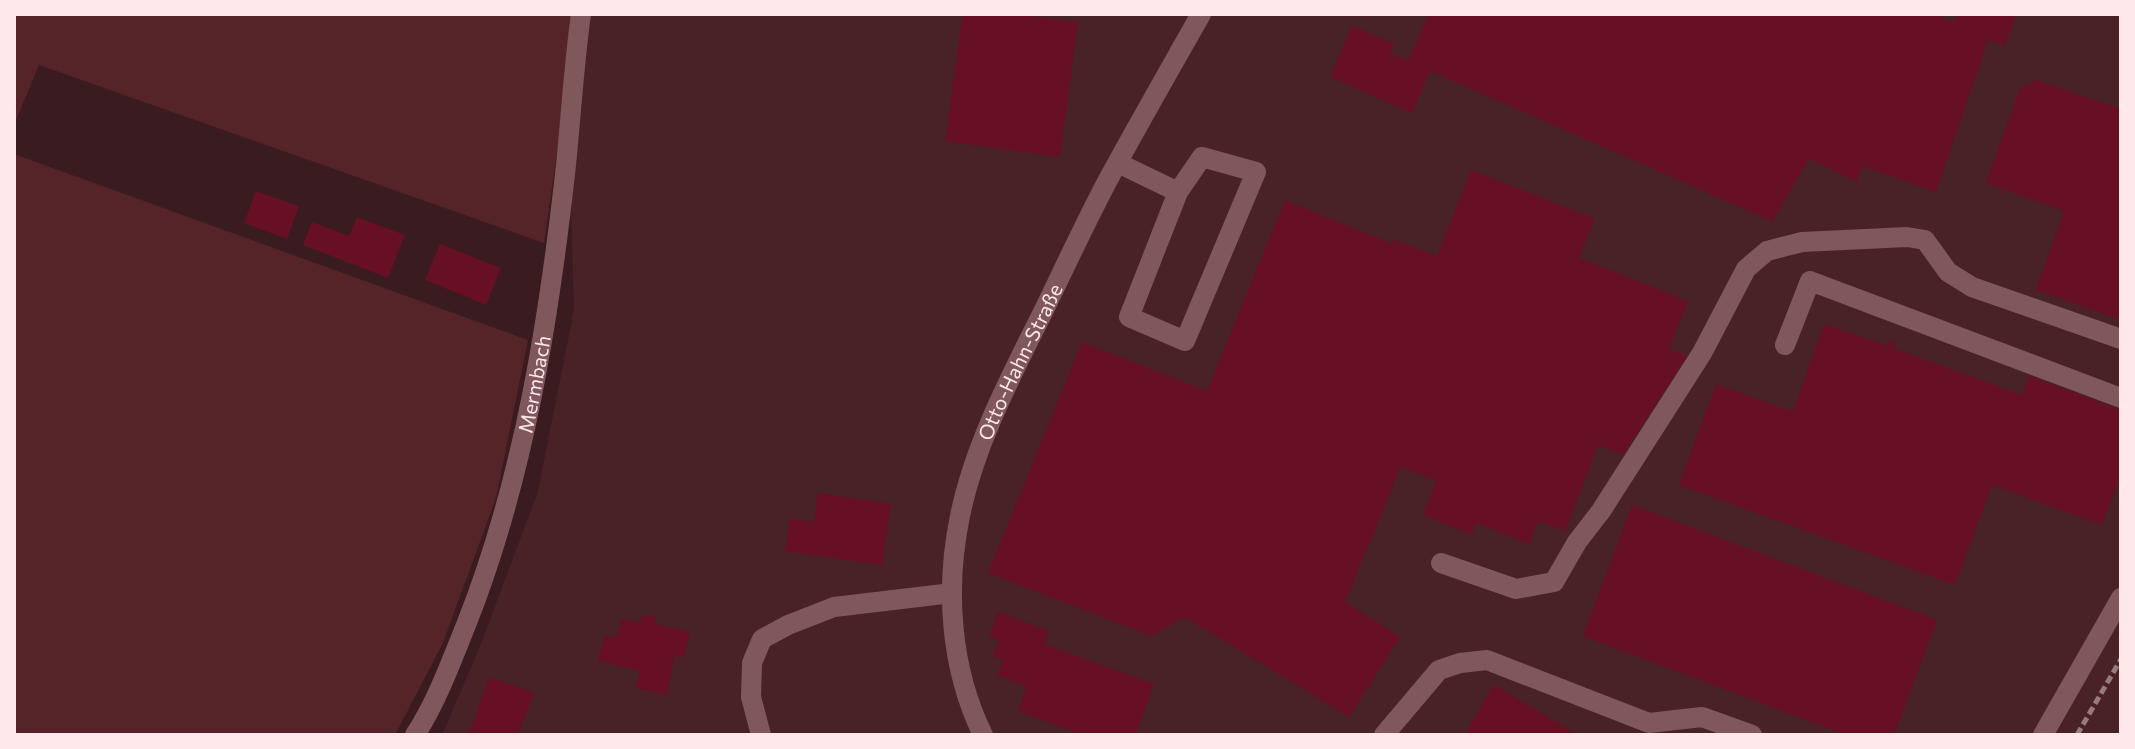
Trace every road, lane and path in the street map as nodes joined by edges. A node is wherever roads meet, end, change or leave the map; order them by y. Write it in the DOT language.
graph roads {
  1 [pos="581,14"];
  2 [pos="1201,14"];
  3 [pos="1118,163"];
  4 [pos="1178,192"];
  5 [pos="2121,339"];
  6 [pos="1785,345"];
  7 [pos="2121,398"];
  8 [pos="1441,563"];
  9 [pos="952,593"];
  10 [pos="2121,598"];
  11 [pos="2121,659"];
  12 [pos="976,733"];
  13 [pos="415,735"];
  14 [pos="761,735"];
  15 [pos="1384,735"];
  16 [pos="1752,735"];
  17 [pos="2043,735"];
  18 [pos="2077,735"];
  1 -- 13 [label="street, Mermbach"];
  2 -- 3 [label="street, Otto-Hahn-Straße"];
  3 -- 4 [label="street"];
  3 -- 9 [label="street, Otto-Hahn-Straße"];
  4 -- 4 [label="street"];
  5 -- 8 [label="street"];
  6 -- 7 [label="street"];
  9 -- 12 [label="street, Otto-Hahn-Straße"];
  9 -- 14 [label="street"];
  10 -- 17 [label="street"];
  11 -- 18 [label="path"];
  15 -- 16 [label="street"];
}
